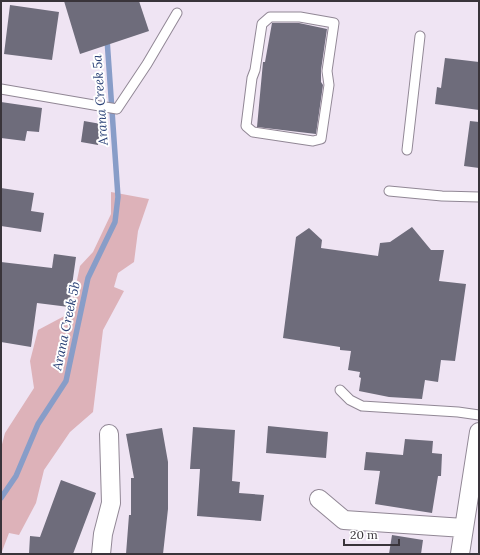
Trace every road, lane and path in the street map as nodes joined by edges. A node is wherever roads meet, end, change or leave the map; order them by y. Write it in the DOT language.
graph roads {
  1 [pos="177,13"];
  2 [pos="420,36"];
  3 [pos="1,89"];
  4 [pos="246,126"];
  5 [pos="407,150"];
  6 [pos="389,191"];
  7 [pos="479,198"];
  8 [pos="340,390"];
  9 [pos="479,415"];
  10 [pos="479,432"];
  11 [pos="109,434"];
  12 [pos="319,499"];
  13 [pos="464,528"];
  14 [pos="101,554"];
  15 [pos="460,554"];
  1 -- 3 [label="lane"];
  2 -- 5 [label="lane"];
  4 -- 4 [label="lane"];
  6 -- 7 [label="lane"];
  8 -- 9 [label="lane"];
  10 -- 13 [label="street"];
  11 -- 14 [label="street"];
  12 -- 13 [label="street"];
  13 -- 15 [label="street"];
}
